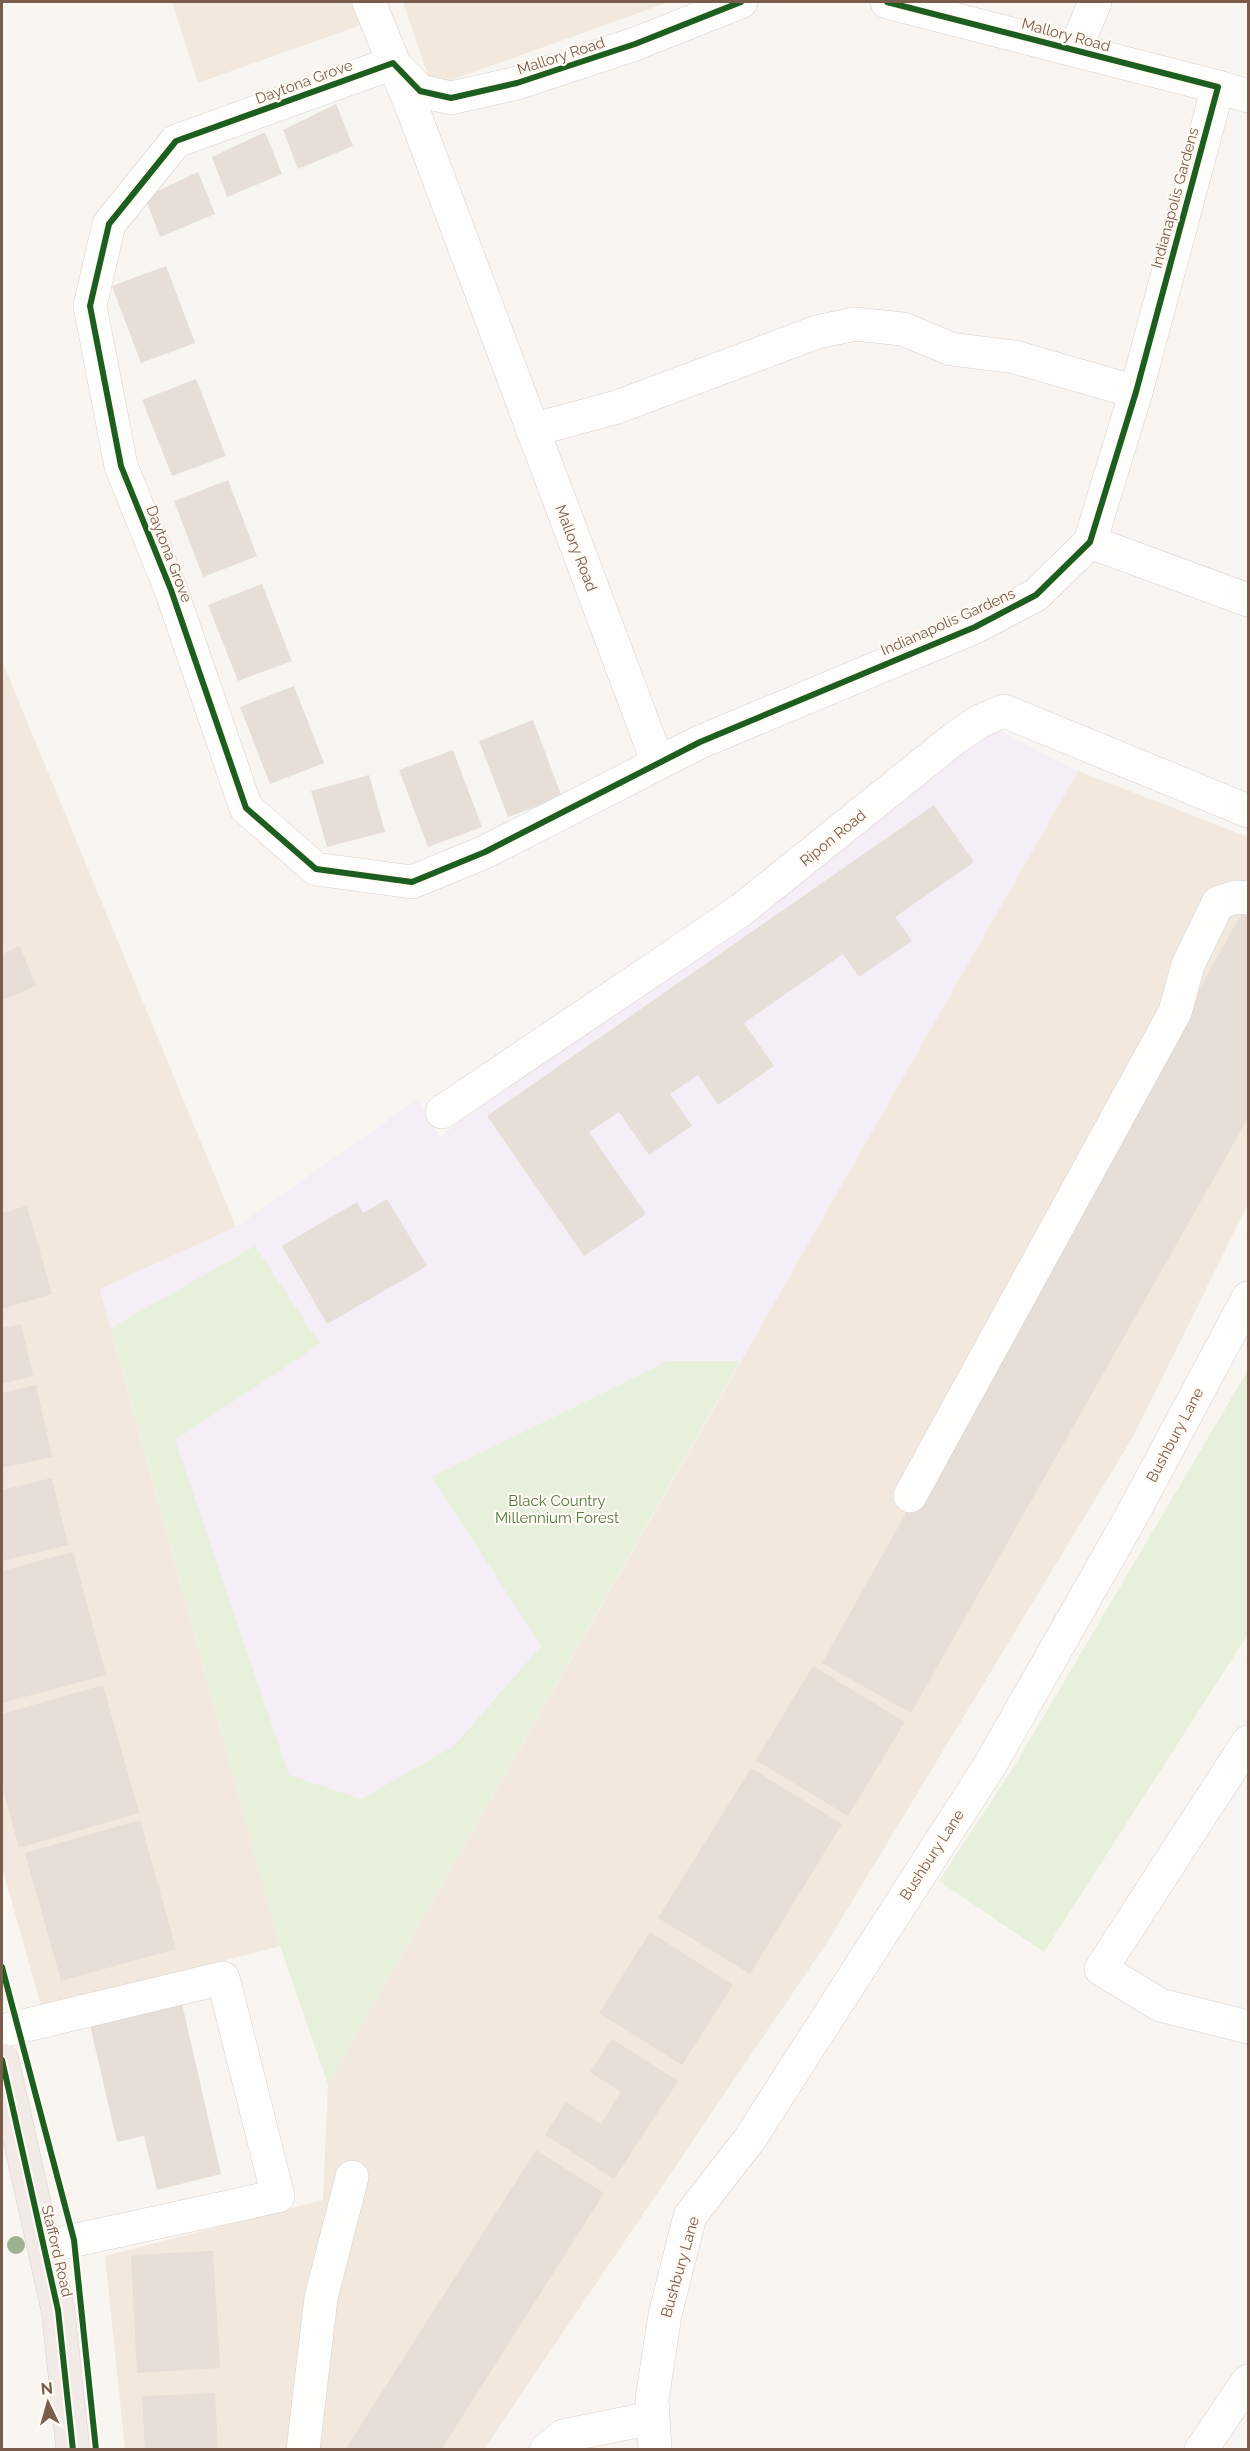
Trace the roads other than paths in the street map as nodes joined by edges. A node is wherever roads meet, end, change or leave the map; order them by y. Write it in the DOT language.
graph roads {
  1 [pos="369,2"];
  2 [pos="738,2"];
  3 [pos="887,2"];
  4 [pos="1095,2"];
  5 [pos="1075,50"];
  6 [pos="393,63"];
  7 [pos="1226,97"];
  8 [pos="1136,392"];
  9 [pos="532,430"];
  10 [pos="1090,542"];
  11 [pos="1248,600"];
  12 [pos="658,763"];
  13 [pos="619,783"];
  14 [pos="1248,811"];
  15 [pos="1248,898"];
  16 [pos="442,1112"];
  17 [pos="1248,1298"];
  18 [pos="910,1496"];
  19 [pos="1248,1742"];
  20 [pos="1248,2027"];
  21 [pos="2,2031"];
  22 [pos="2,2060"];
  23 [pos="351,2177"];
  24 [pos="44,2247"];
  25 [pos="1248,2381"];
  26 [pos="653,2434"];
  27 [pos="73,2450"];
  28 [pos="303,2450"];
  29 [pos="546,2450"];
  30 [pos="1201,2450"];
  1 -- 6 [label="street, Mallory Road"];
  2 -- 6 [label="street, Mallory Road"];
  3 -- 5 [label="street, Mallory Road"];
  4 -- 5 [label="street"];
  5 -- 7 [label="street, Mallory Road"];
  6 -- 9 [label="street, Mallory Road"];
  6 -- 13 [label="street, Daytona Grove"];
  7 -- 8 [label="street, Indianapolis Gardens"];
  8 -- 9 [label="street"];
  8 -- 10 [label="street, Indianapolis Gardens"];
  9 -- 12 [label="street, Mallory Road"];
  10 -- 11 [label="street"];
  10 -- 12 [label="street, Indianapolis Gardens"];
  12 -- 13 [label="street, Indianapolis Gardens"];
  14 -- 16 [label="street, Ripon Road"];
  15 -- 18 [label="street"];
  17 -- 26 [label="street, Bushbury Lane"];
  19 -- 20 [label="street"];
  21 -- 24 [label="street"];
  22 -- 24 [label="highway, Stafford Road"];
  23 -- 28 [label="street"];
  24 -- 27 [label="highway, Stafford Road"];
  25 -- 30 [label="street"];
  26 -- 29 [label="street, Bushbury Lane"];
}
